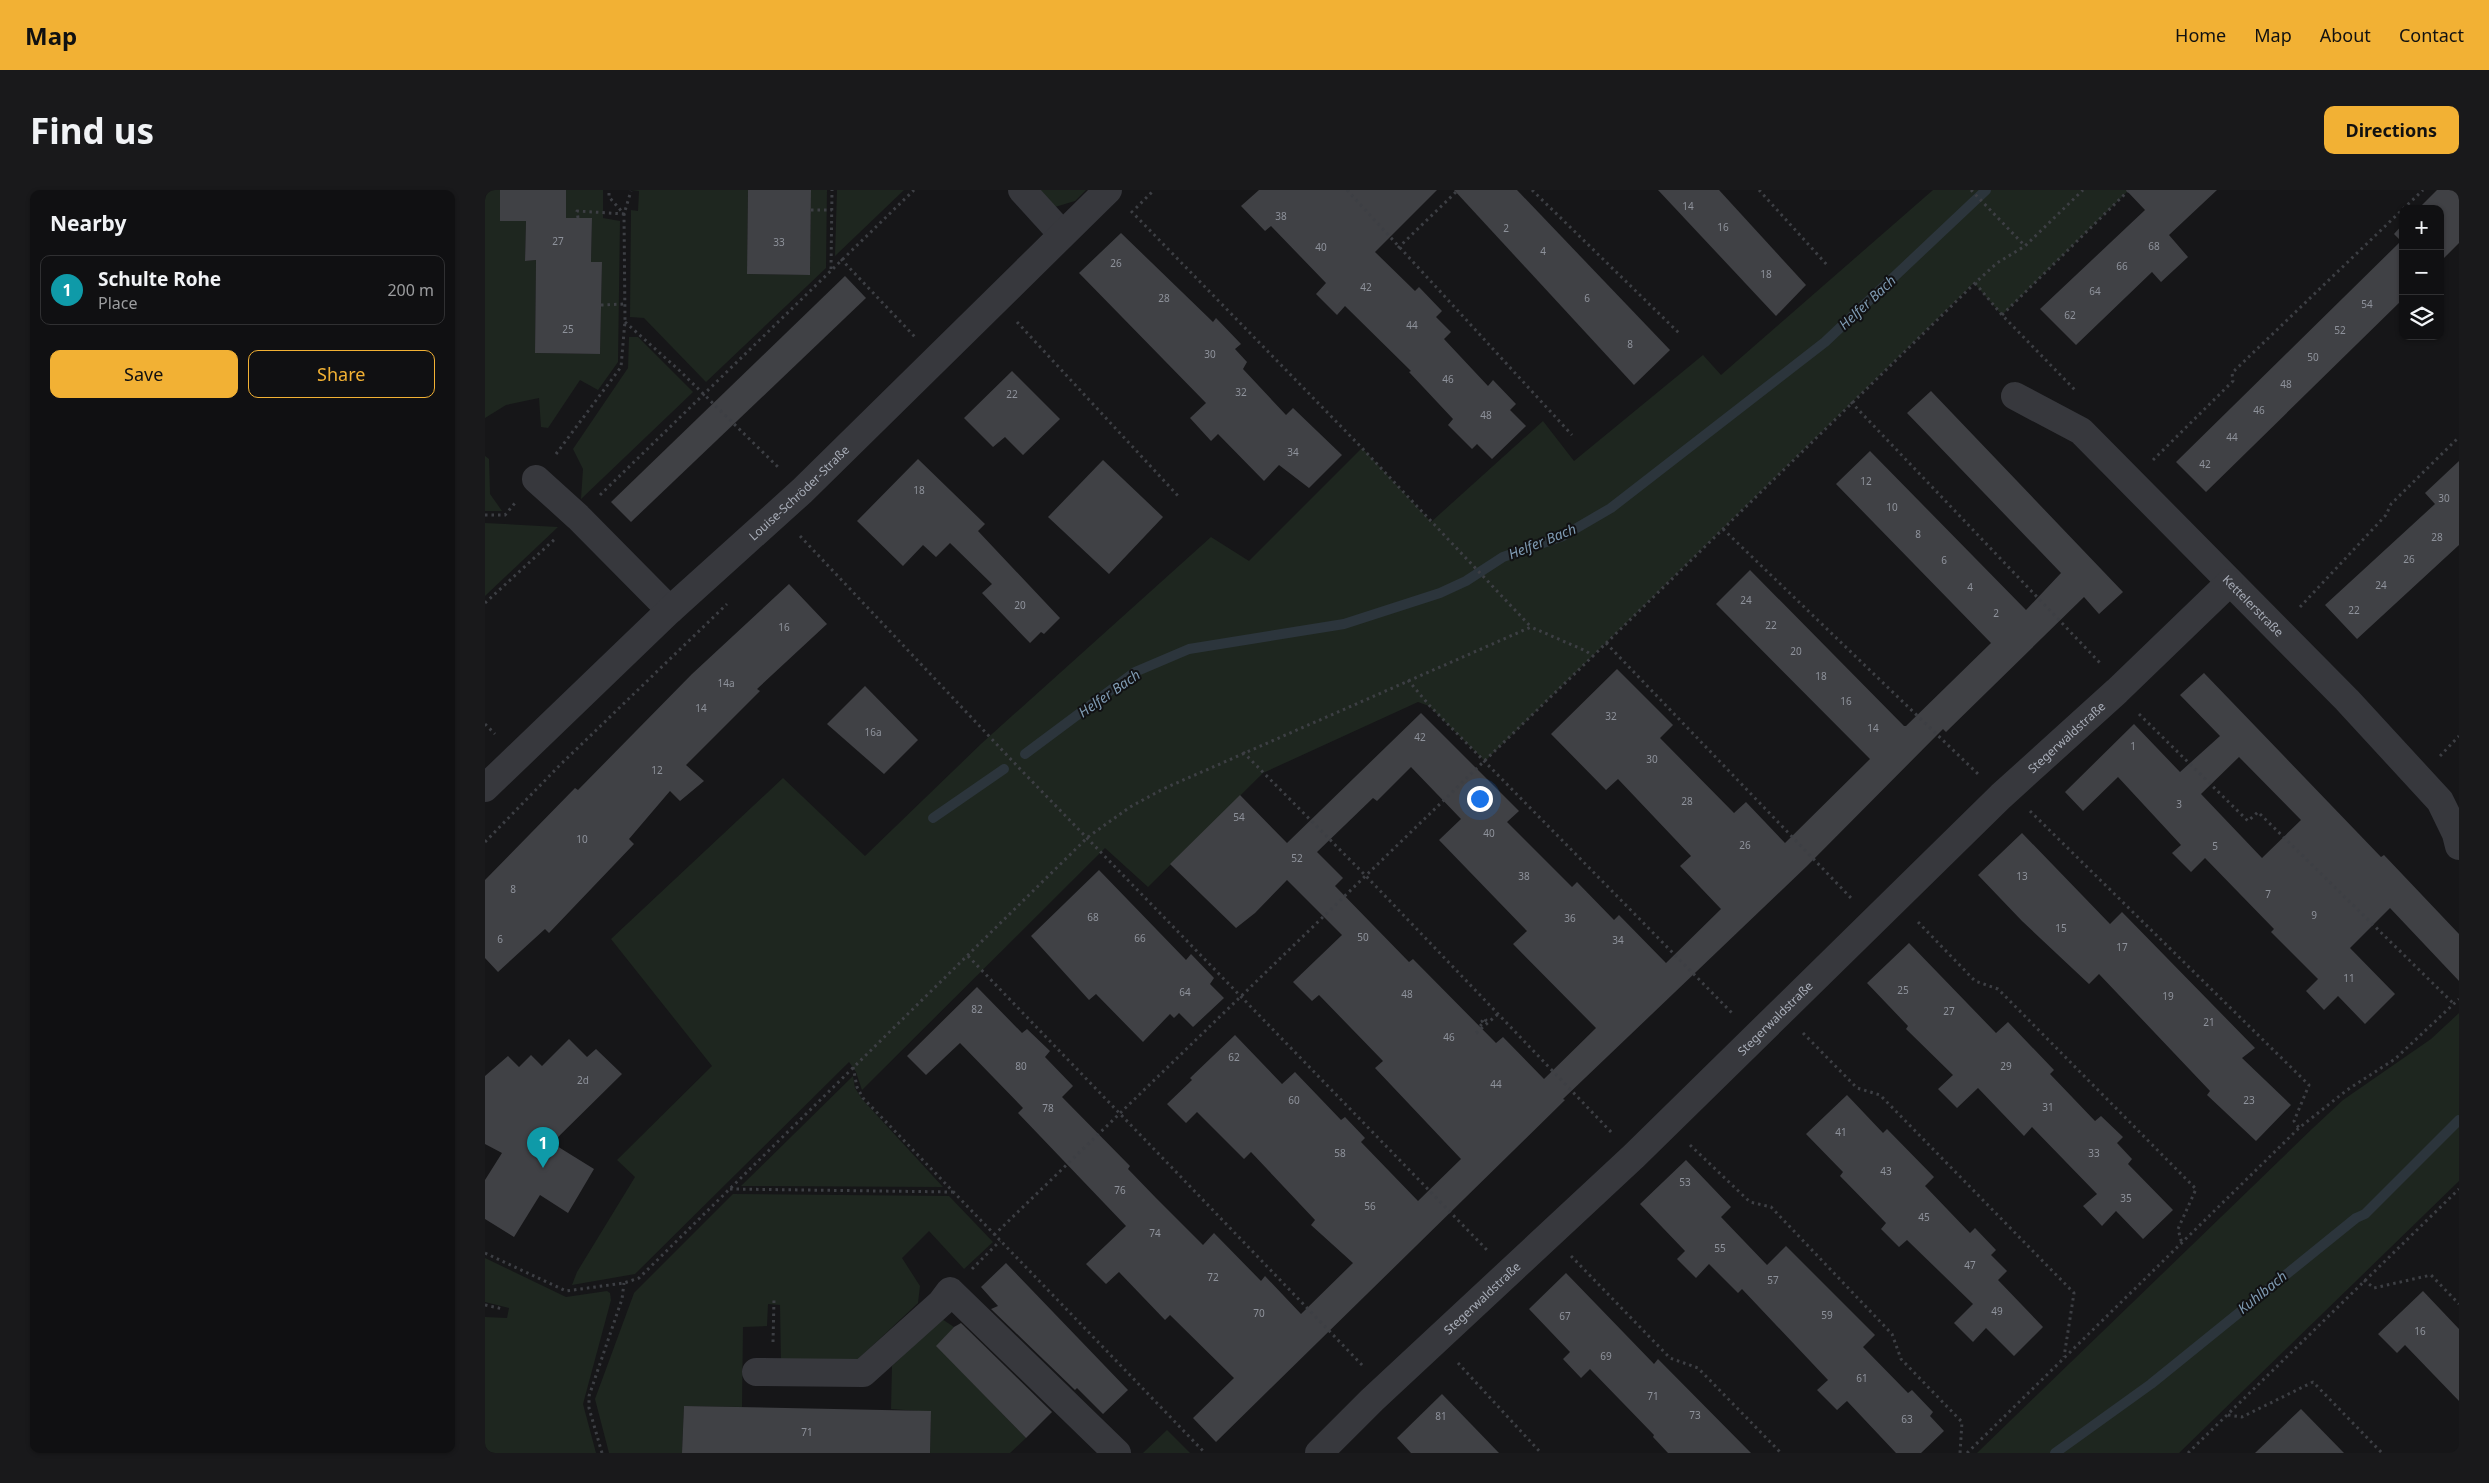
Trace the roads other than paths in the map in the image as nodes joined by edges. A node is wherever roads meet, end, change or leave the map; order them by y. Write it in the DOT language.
graph roads {
  1 [pos="1022,190"];
  2 [pos="1117,198"];
  3 [pos="1063,234"];
  4 [pos="2015,396"];
  5 [pos="536,479"];
  6 [pos="2229,583"];
  7 [pos="670,610"];
  8 [pos="485,788"];
  9 [pos="2459,846"];
  10 [pos="764,1372"];
  11 [pos="1117,1453"];
  12 [pos="1319,1453"];
  1 -- 3 [label="street"];
  2 -- 3 [label="street, Louise-Schröder-Straße"];
  3 -- 7 [label="street, Louise-Schröder-Straße"];
  4 -- 6 [label="street, Kettelerstraße"];
  5 -- 7 [label="street"];
  6 -- 9 [label="street, Kettelerstraße"];
  6 -- 12 [label="street, Stegerwaldstraße"];
  7 -- 8 [label="street, Louise-Schröder-Straße"];
  10 -- 11 [label="street"];
}
